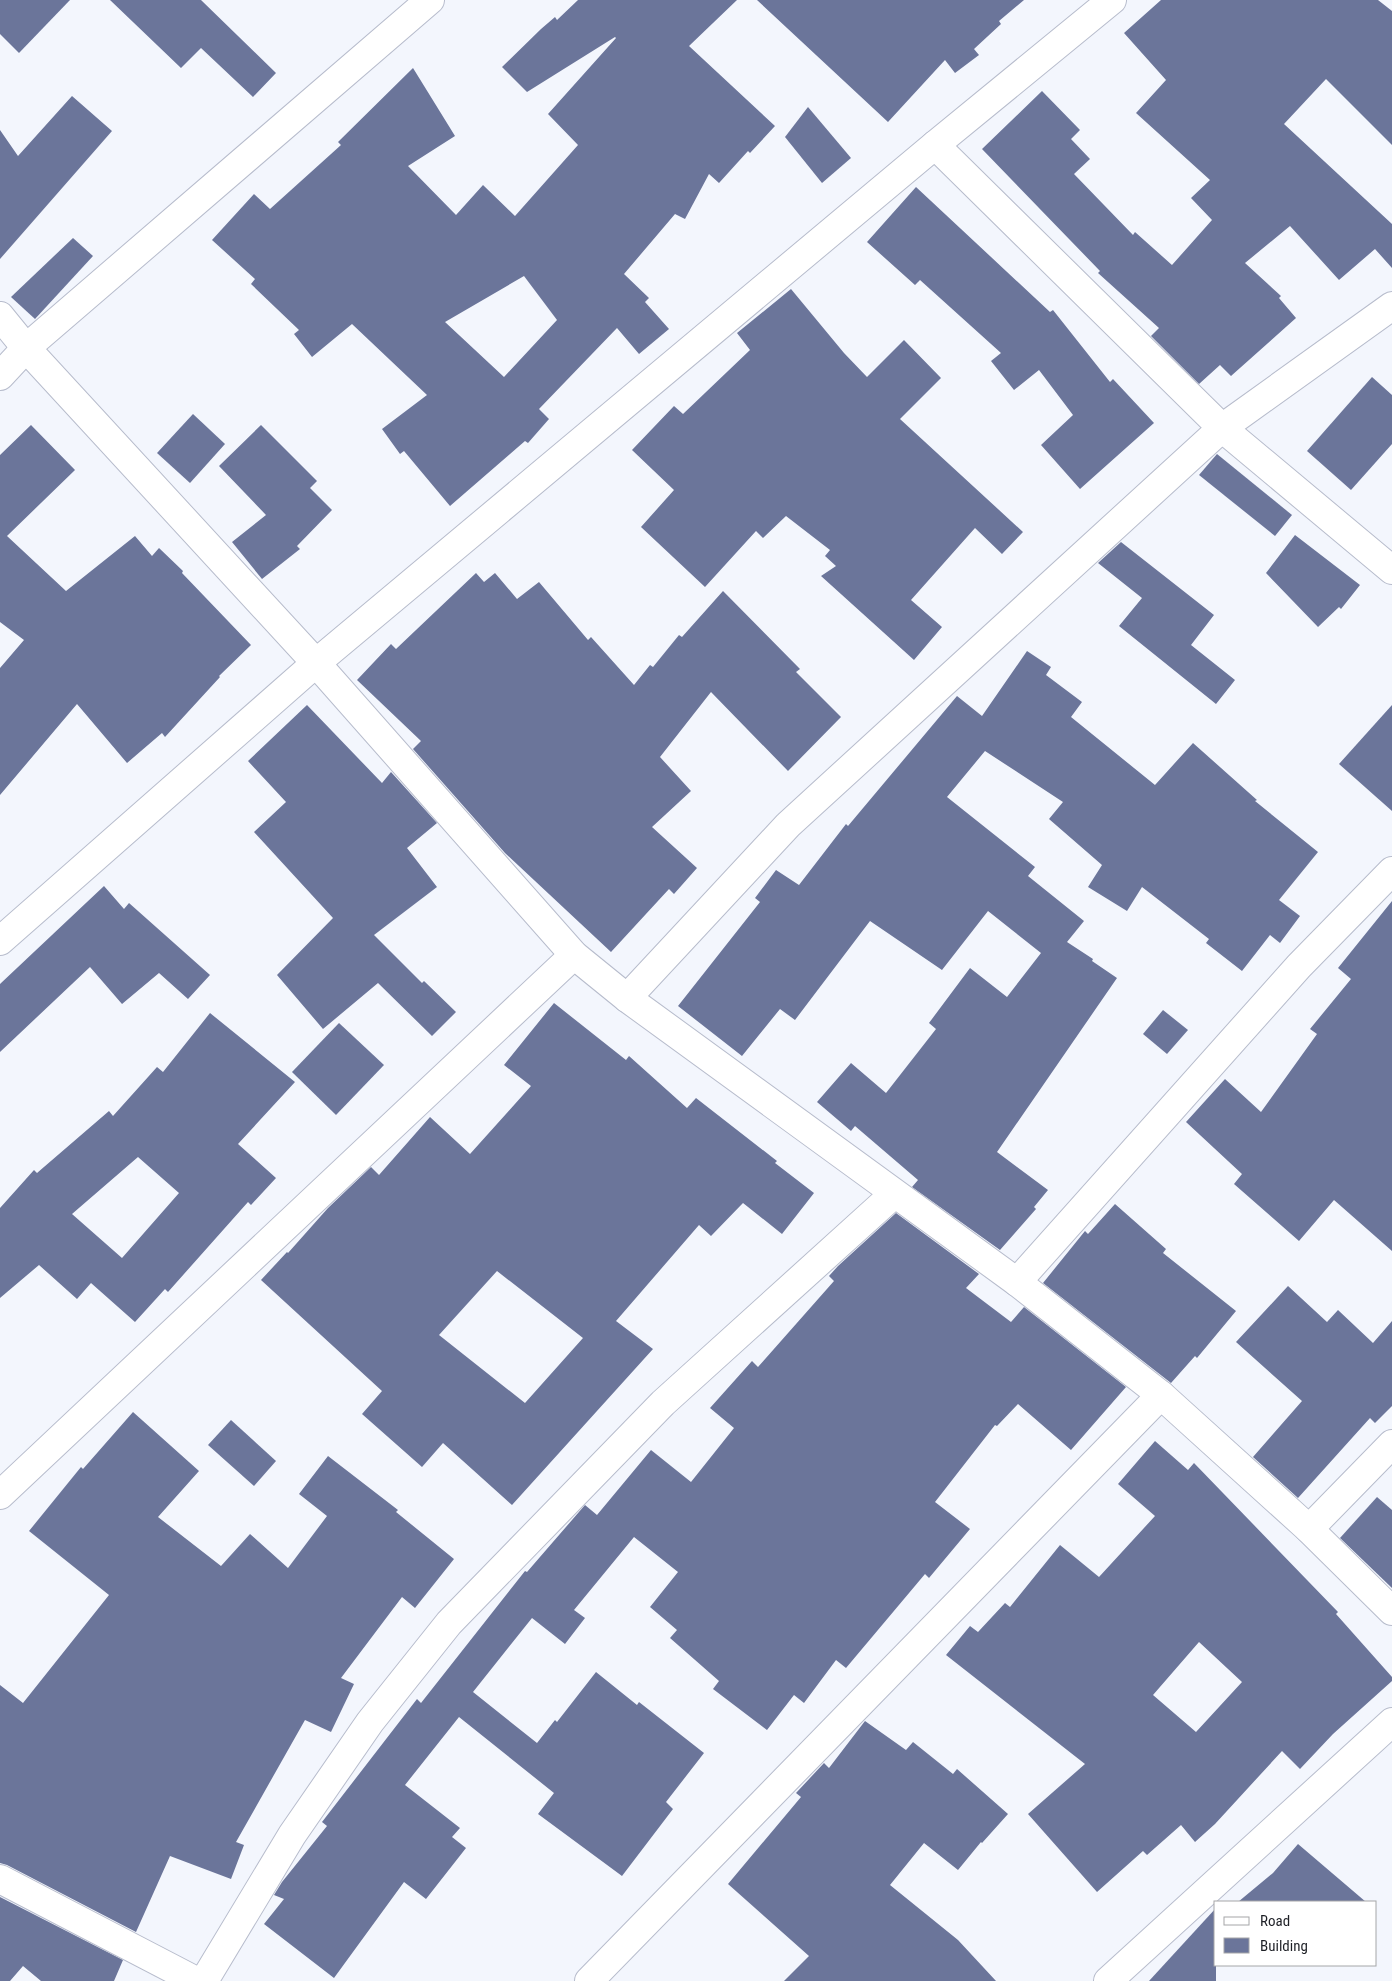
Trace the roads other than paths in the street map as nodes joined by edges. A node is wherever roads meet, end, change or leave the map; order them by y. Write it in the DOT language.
graph roads {
  1 [pos="430,0"];
  2 [pos="1112,0"];
  3 [pos="935,145"];
  4 [pos="1392,306"];
  5 [pos="0,316"];
  6 [pos="26,348"];
  7 [pos="0,376"];
  8 [pos="1222,428"];
  9 [pos="1392,570"];
  10 [pos="316,663"];
  11 [pos="1392,871"];
  12 [pos="0,941"];
  13 [pos="574,955"];
  14 [pos="627,998"];
  15 [pos="894,1194"];
  16 [pos="1017,1282"];
  17 [pos="1162,1394"];
  18 [pos="1392,1444"];
  19 [pos="0,1495"];
  20 [pos="1309,1529"];
  21 [pos="1392,1611"];
  22 [pos="1392,1722"];
  23 [pos="0,1879"];
  24 [pos="196,1981"];
  25 [pos="204,1981"];
  26 [pos="589,1981"];
  27 [pos="1108,1981"];
  1 -- 6 [label="street"];
  2 -- 3 [label="street"];
  3 -- 8 [label="street"];
  3 -- 10 [label="street"];
  4 -- 8 [label="street"];
  5 -- 6 [label="street"];
  6 -- 7 [label="street"];
  6 -- 10 [label="street"];
  8 -- 9 [label="street"];
  8 -- 14 [label="street"];
  10 -- 12 [label="street"];
  10 -- 13 [label="street"];
  11 -- 16 [label="street"];
  13 -- 14 [label="street"];
  13 -- 19 [label="street"];
  14 -- 15 [label="street"];
  15 -- 16 [label="street"];
  15 -- 25 [label="street"];
  16 -- 17 [label="street"];
  17 -- 20 [label="street"];
  17 -- 26 [label="street"];
  18 -- 20 [label="street"];
  20 -- 21 [label="street"];
  22 -- 27 [label="street"];
  23 -- 24 [label="street"];
}
